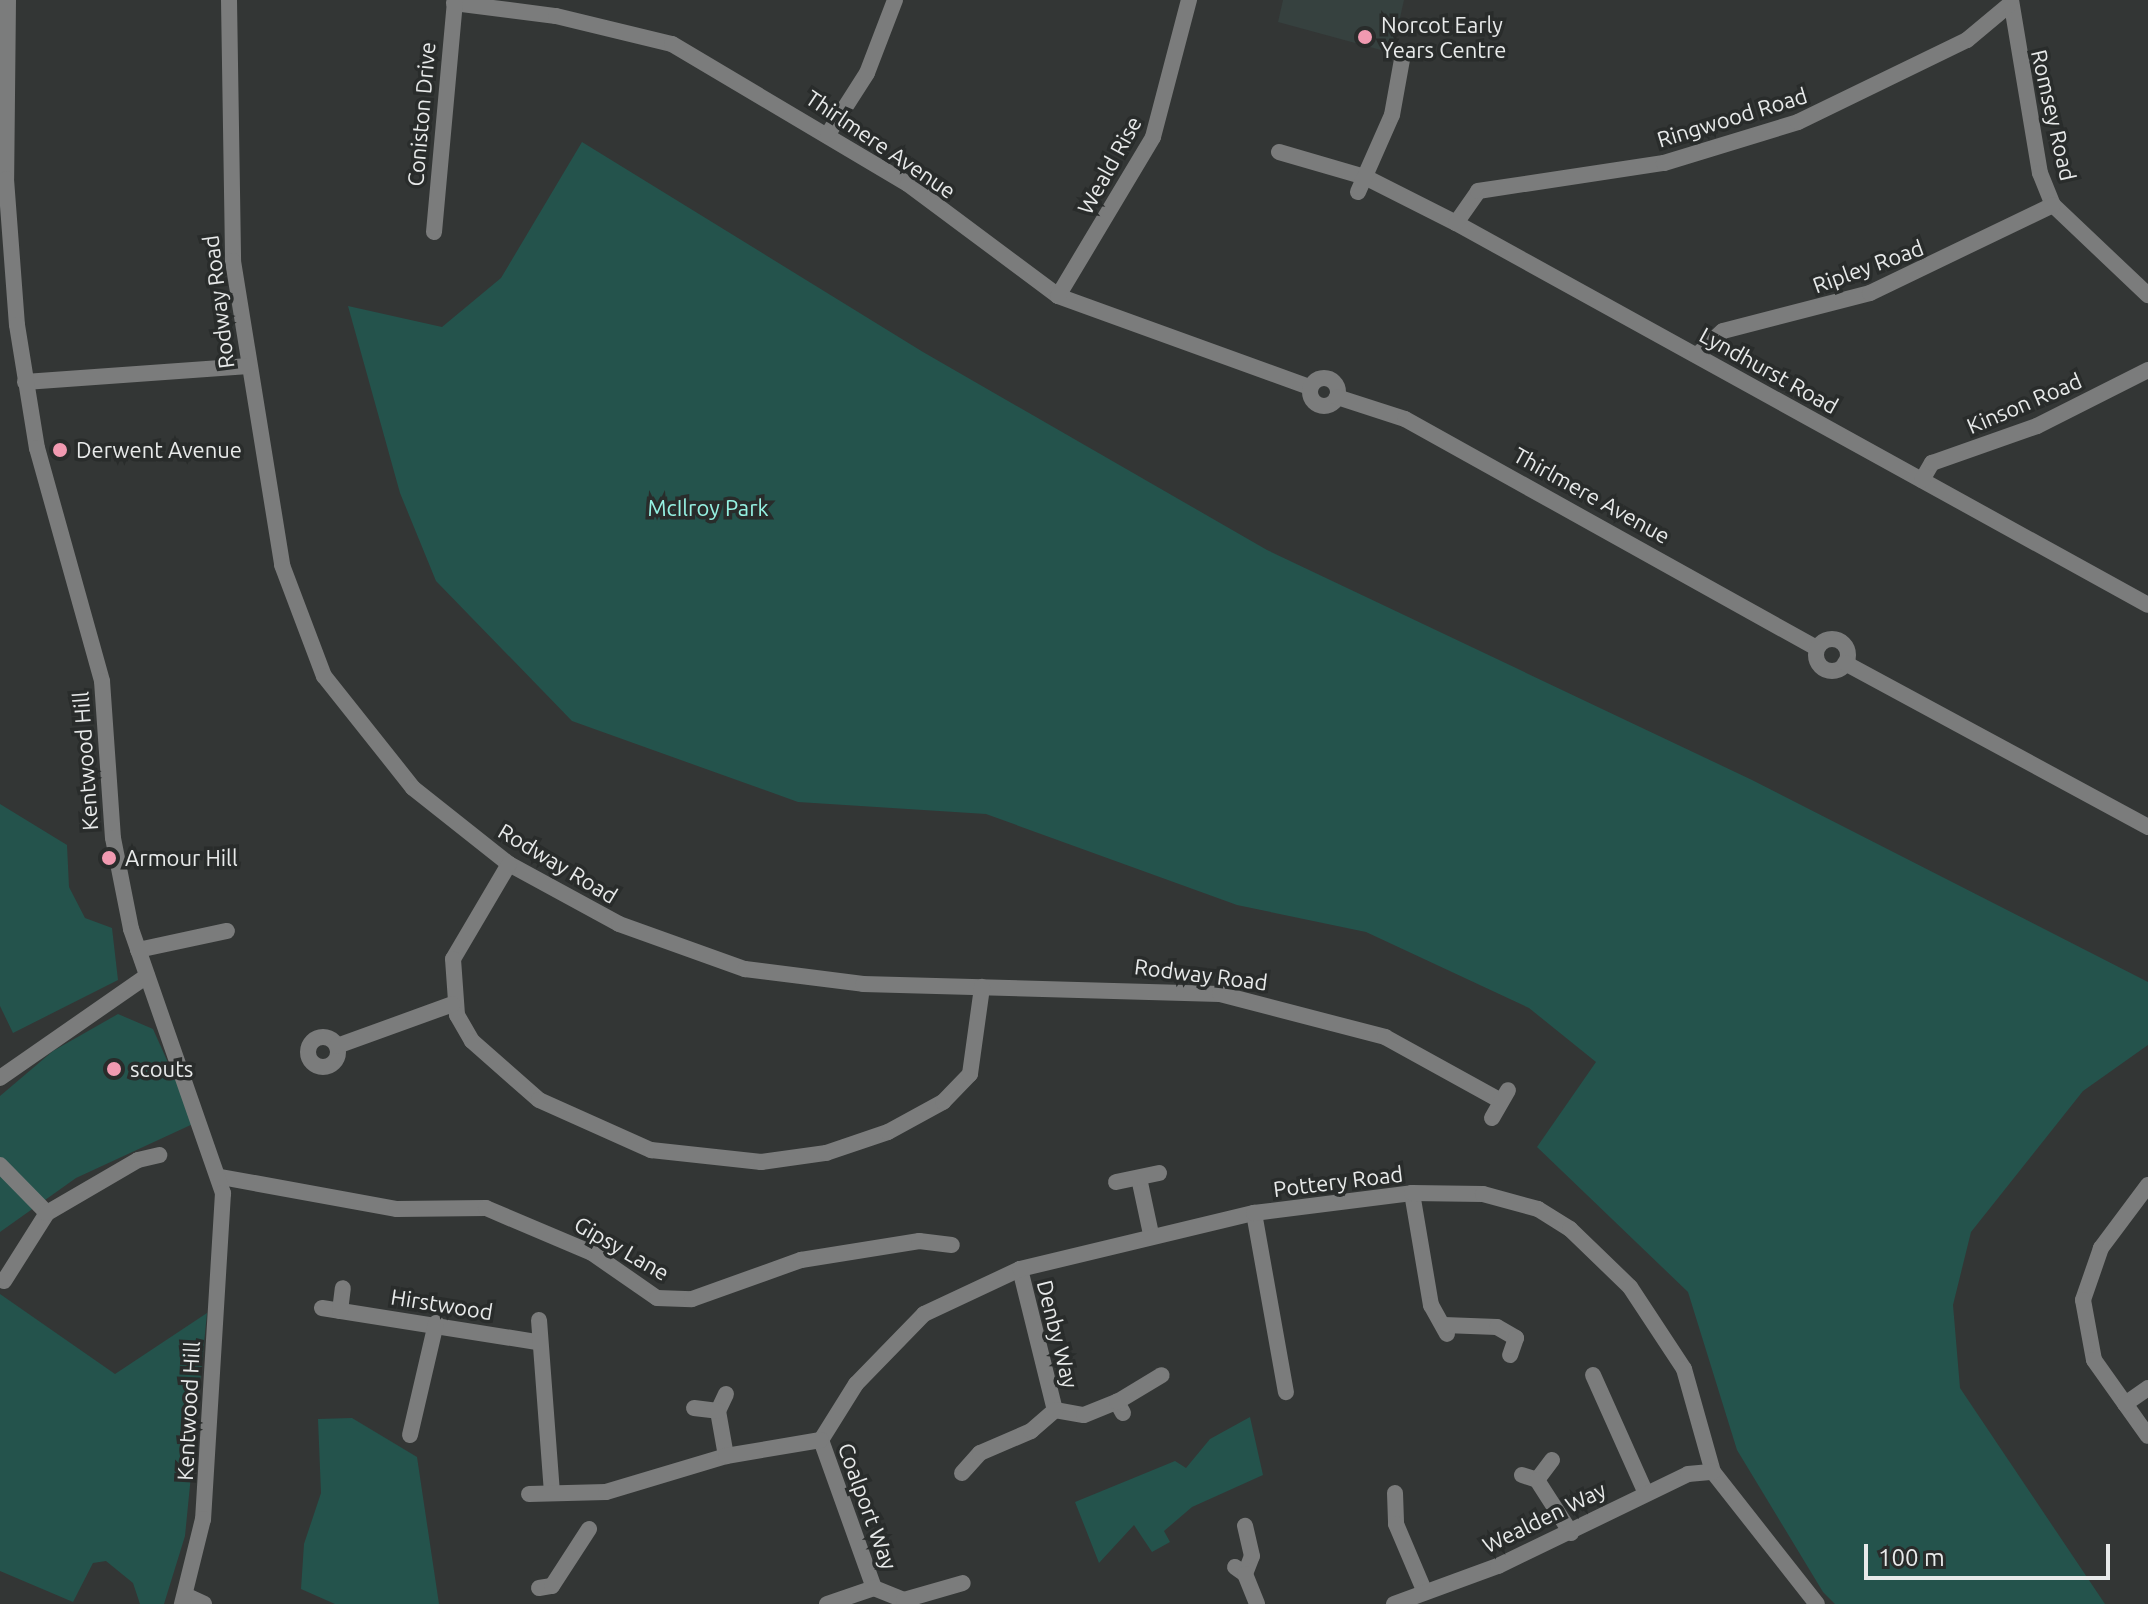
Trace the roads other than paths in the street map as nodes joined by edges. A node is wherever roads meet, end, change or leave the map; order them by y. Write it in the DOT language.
graph roads {
  1 [pos="8,0"];
  2 [pos="229,0"];
  3 [pos="895,0"];
  4 [pos="1189,0"];
  5 [pos="455,2"];
  6 [pos="2010,2"];
  7 [pos="1403,54"];
  8 [pos="4,126"];
  9 [pos="828,134"];
  10 [pos="1279,152"];
  11 [pos="1362,184"];
  12 [pos="2053,205"];
  13 [pos="1456,223"];
  14 [pos="434,232"];
  15 [pos="2148,295"];
  16 [pos="1058,296"];
  17 [pos="1697,355"];
  18 [pos="248,366"];
  19 [pos="2148,370"];
  20 [pos="25,382"];
  21 [pos="1922,480"];
  22 [pos="2148,605"];
  23 [pos="2148,827"];
  24 [pos="509,864"];
  25 [pos="227,931"];
  26 [pos="138,950"];
  27 [pos="147,976"];
  28 [pos="982,987"];
  29 [pos="453,1004"];
  30 [pos="337,1046"];
  31 [pos="0,1078"];
  32 [pos="1492,1118"];
  33 [pos="159,1155"];
  34 [pos="0,1165"];
  35 [pos="1159,1173"];
  36 [pos="221,1177"];
  37 [pos="1139,1178"];
  38 [pos="1116,1182"];
  39 [pos="2148,1185"];
  40 [pos="1412,1193"];
  41 [pos="47,1213"];
  42 [pos="1254,1213"];
  43 [pos="1151,1234"];
  44 [pos="952,1245"];
  45 [pos="1020,1269"];
  46 [pos="4,1281"];
  47 [pos="343,1288"];
  48 [pos="322,1308"];
  49 [pos="340,1311"];
  50 [pos="539,1320"];
  51 [pos="436,1323"];
  52 [pos="537,1342"];
  53 [pos="1510,1355"];
  54 [pos="1162,1375"];
  55 [pos="1593,1388"];
  56 [pos="2148,1388"];
  57 [pos="1286,1392"];
  58 [pos="726,1394"];
  59 [pos="2125,1404"];
  60 [pos="694,1408"];
  61 [pos="1055,1410"];
  62 [pos="718,1411"];
  63 [pos="410,1435"];
  64 [pos="2148,1436"];
  65 [pos="821,1440"];
  66 [pos="726,1456"];
  67 [pos="1552,1460"];
  68 [pos="1713,1472"];
  69 [pos="962,1473"];
  70 [pos="552,1491"];
  71 [pos="1645,1491"];
  72 [pos="1395,1493"];
  73 [pos="529,1494"];
  74 [pos="1245,1526"];
  75 [pos="589,1529"];
  76 [pos="1571,1533"];
  77 [pos="963,1583"];
  78 [pos="874,1588"];
  79 [pos="1424,1590"];
  80 [pos="937,1598"];
  81 [pos="184,1599"];
  82 [pos="204,1604"];
  83 [pos="557,1604"];
  84 [pos="827,1604"];
  85 [pos="1257,1604"];
  86 [pos="1394,1604"];
  87 [pos="1817,1604"];
  1 -- 8 [label="street, Kentwood Hill"];
  2 -- 18 [label="street, Rodway Road"];
  3 -- 9 [label="street"];
  4 -- 16 [label="street, Weald Rise"];
  5 -- 9 [label="street, Thirlmere Avenue"];
  5 -- 14 [label="street, Coniston Drive"];
  6 -- 12 [label="street, Romsey Road"];
  6 -- 13 [label="street, Ringwood Road"];
  7 -- 11 [label="street"];
  8 -- 20 [label="street, Kentwood Hill"];
  9 -- 16 [label="street, Thirlmere Avenue"];
  10 -- 11 [label="street, Lyndhurst Road"];
  11 -- 13 [label="street, Lyndhurst Road"];
  12 -- 15 [label="street, Romsey Road"];
  12 -- 17 [label="street, Ripley Road"];
  13 -- 17 [label="street, Lyndhurst Road"];
  16 -- 23 [label="street, Thirlmere Avenue"];
  17 -- 21 [label="street, Lyndhurst Road"];
  18 -- 20 [label="street"];
  18 -- 24 [label="street, Rodway Road"];
  19 -- 21 [label="street, Kinson Road"];
  20 -- 26 [label="street, Kentwood Hill"];
  21 -- 22 [label="street, Lyndhurst Road"];
  24 -- 28 [label="street, Rodway Road"];
  24 -- 29 [label="street"];
  25 -- 26 [label="street"];
  26 -- 27 [label="street, Kentwood Hill"];
  27 -- 31 [label="street"];
  27 -- 36 [label="street, Kentwood Hill"];
  28 -- 29 [label="street"];
  28 -- 32 [label="street, Rodway Road"];
  29 -- 30 [label="street"];
  33 -- 41 [label="street"];
  34 -- 41 [label="street"];
  35 -- 37 [label="street"];
  36 -- 44 [label="street, Gipsy Lane"];
  36 -- 81 [label="street, Kentwood Hill"];
  37 -- 38 [label="street"];
  37 -- 43 [label="street"];
  39 -- 59 [label="street"];
  40 -- 42 [label="street, Pottery Road"];
  40 -- 53 [label="street"];
  40 -- 68 [label="street, Pottery Road"];
  41 -- 46 [label="street"];
  42 -- 43 [label="street, Pottery Road"];
  42 -- 57 [label="street"];
  43 -- 45 [label="street, Pottery Road"];
  45 -- 61 [label="street, Denby Way"];
  45 -- 65 [label="street, Pottery Road"];
  47 -- 49 [label="street"];
  48 -- 49 [label="street, Hirstwood"];
  49 -- 51 [label="street, Hirstwood"];
  50 -- 52 [label="street"];
  51 -- 52 [label="street, Hirstwood"];
  51 -- 63 [label="street"];
  52 -- 70 [label="street"];
  54 -- 61 [label="street, Denby Way"];
  55 -- 71 [label="street"];
  56 -- 59 [label="street"];
  58 -- 62 [label="street"];
  59 -- 64 [label="street"];
  60 -- 62 [label="street"];
  61 -- 69 [label="street, Denby Way"];
  62 -- 66 [label="street"];
  65 -- 66 [label="street"];
  65 -- 78 [label="street, Coalport Way"];
  66 -- 70 [label="street"];
  67 -- 76 [label="street"];
  68 -- 71 [label="street, Wealden Way"];
  68 -- 87 [label="street, Pottery Road"];
  70 -- 73 [label="street"];
  71 -- 76 [label="street, Wealden Way"];
  72 -- 79 [label="street"];
  74 -- 85 [label="street"];
  75 -- 83 [label="street"];
  76 -- 79 [label="street, Wealden Way"];
  77 -- 80 [label="street, Coalport Way"];
  78 -- 80 [label="street, Coalport Way"];
  78 -- 84 [label="street, Coalport Way"];
  79 -- 86 [label="street, Wealden Way"];
  81 -- 82 [label="street"];
}
